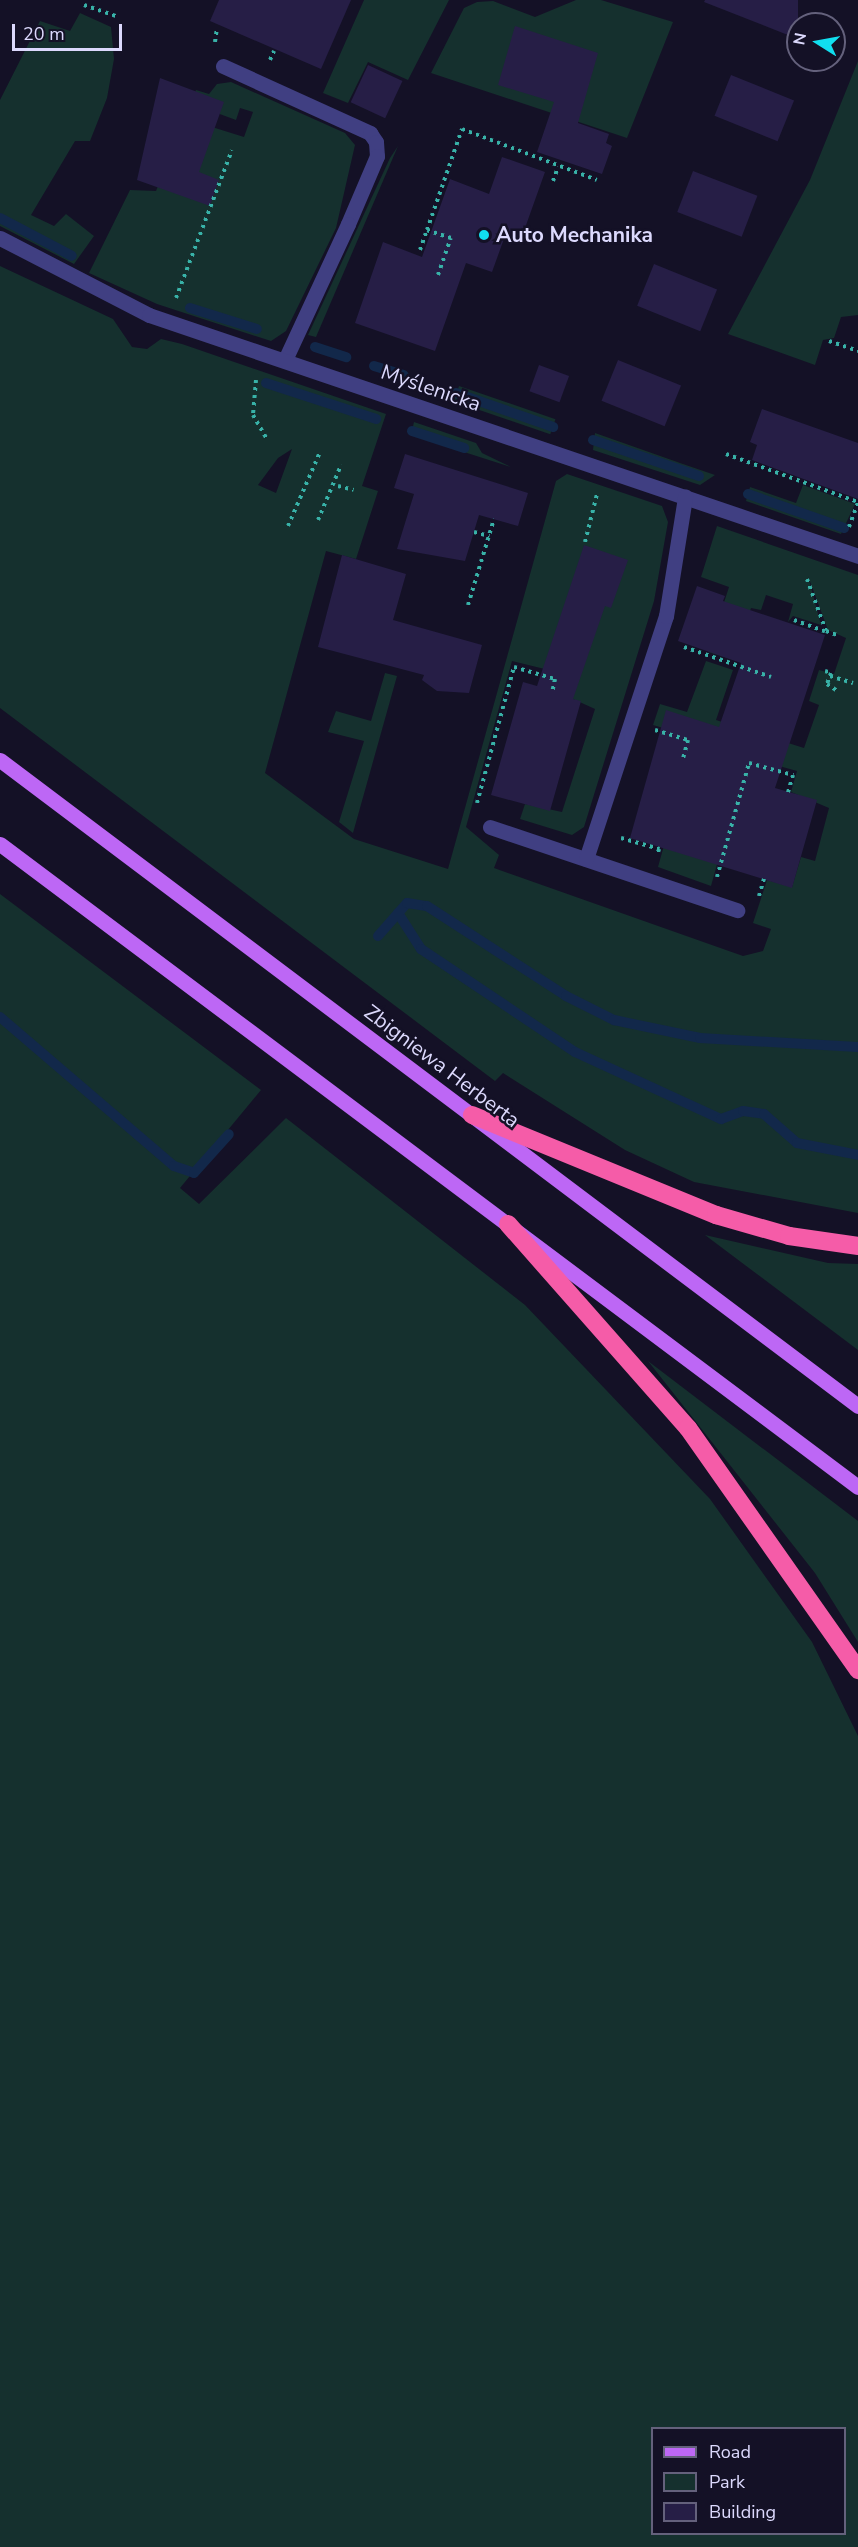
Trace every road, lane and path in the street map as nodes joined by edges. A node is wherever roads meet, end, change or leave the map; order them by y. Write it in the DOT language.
graph roads {
  1 [pos="84,4"];
  2 [pos="116,16"];
  3 [pos="223,66"];
  4 [pos="232,150"];
  5 [pos="558,167"];
  6 [pos="597,180"];
  7 [pos="553,181"];
  8 [pos="427,230"];
  9 [pos="0,238"];
  10 [pos="420,250"];
  11 [pos="438,275"];
  12 [pos="168,321"];
  13 [pos="829,340"];
  14 [pos="858,351"];
  15 [pos="264,353"];
  16 [pos="285,360"];
  17 [pos="267,439"];
  18 [pos="320,452"];
  19 [pos="726,454"];
  20 [pos="341,465"];
  21 [pos="338,486"];
  22 [pos="354,490"];
  23 [pos="596,496"];
  24 [pos="685,497"];
  25 [pos="858,502"];
  26 [pos="494,519"];
  27 [pos="318,520"];
  28 [pos="851,522"];
  29 [pos="288,526"];
  30 [pos="474,532"];
  31 [pos="489,536"];
  32 [pos="585,542"];
  33 [pos="858,555"];
  34 [pos="807,579"];
  35 [pos="468,605"];
  36 [pos="794,620"];
  37 [pos="826,631"];
  38 [pos="837,635"];
  39 [pos="674,644"];
  40 [pos="825,671"];
  41 [pos="771,676"];
  42 [pos="830,676"];
  43 [pos="853,683"];
  44 [pos="836,690"];
  45 [pos="552,693"];
  46 [pos="648,729"];
  47 [pos="683,759"];
  48 [pos="0,760"];
  49 [pos="788,792"];
  50 [pos="490,827"];
  51 [pos="0,844"];
  52 [pos="586,859"];
  53 [pos="710,901"];
  54 [pos="737,910"];
  55 [pos="472,1115"];
  56 [pos="508,1224"];
  57 [pos="858,1246"];
  58 [pos="858,1406"];
  59 [pos="858,1487"];
  60 [pos="858,1670"];
  1 -- 2 [label="path"];
  3 -- 16 [label="street"];
  4 -- 12 [label="path"];
  5 -- 6 [label="path"];
  5 -- 7 [label="path"];
  5 -- 8 [label="path"];
  8 -- 10 [label="path"];
  8 -- 11 [label="path"];
  9 -- 12 [label="street, Myślenicka"];
  12 -- 15 [label="street, Myślenicka"];
  13 -- 14 [label="path"];
  15 -- 16 [label="street, Myślenicka"];
  15 -- 17 [label="path"];
  16 -- 24 [label="street, Myślenicka"];
  18 -- 29 [label="path"];
  19 -- 25 [label="path"];
  20 -- 27 [label="path"];
  21 -- 22 [label="path"];
  23 -- 32 [label="path"];
  24 -- 33 [label="street, Myślenicka"];
  24 -- 52 [label="street"];
  25 -- 28 [label="path"];
  26 -- 31 [label="path"];
  30 -- 31 [label="path"];
  31 -- 35 [label="path"];
  34 -- 37 [label="path"];
  36 -- 37 [label="path"];
  37 -- 38 [label="path"];
  39 -- 41 [label="path"];
  40 -- 42 [label="path"];
  42 -- 43 [label="path"];
  42 -- 44 [label="path"];
  45 -- 50 [label="path"];
  46 -- 47 [label="path"];
  48 -- 55 [label="main road, Zbigniewa Herberta"];
  49 -- 53 [label="path"];
  50 -- 52 [label="street"];
  51 -- 56 [label="main road"];
  52 -- 53 [label="street"];
  53 -- 54 [label="street"];
  55 -- 57 [label="highway"];
  55 -- 58 [label="main road, Zbigniewa Herberta"];
  56 -- 59 [label="main road"];
  56 -- 60 [label="highway"];
}
